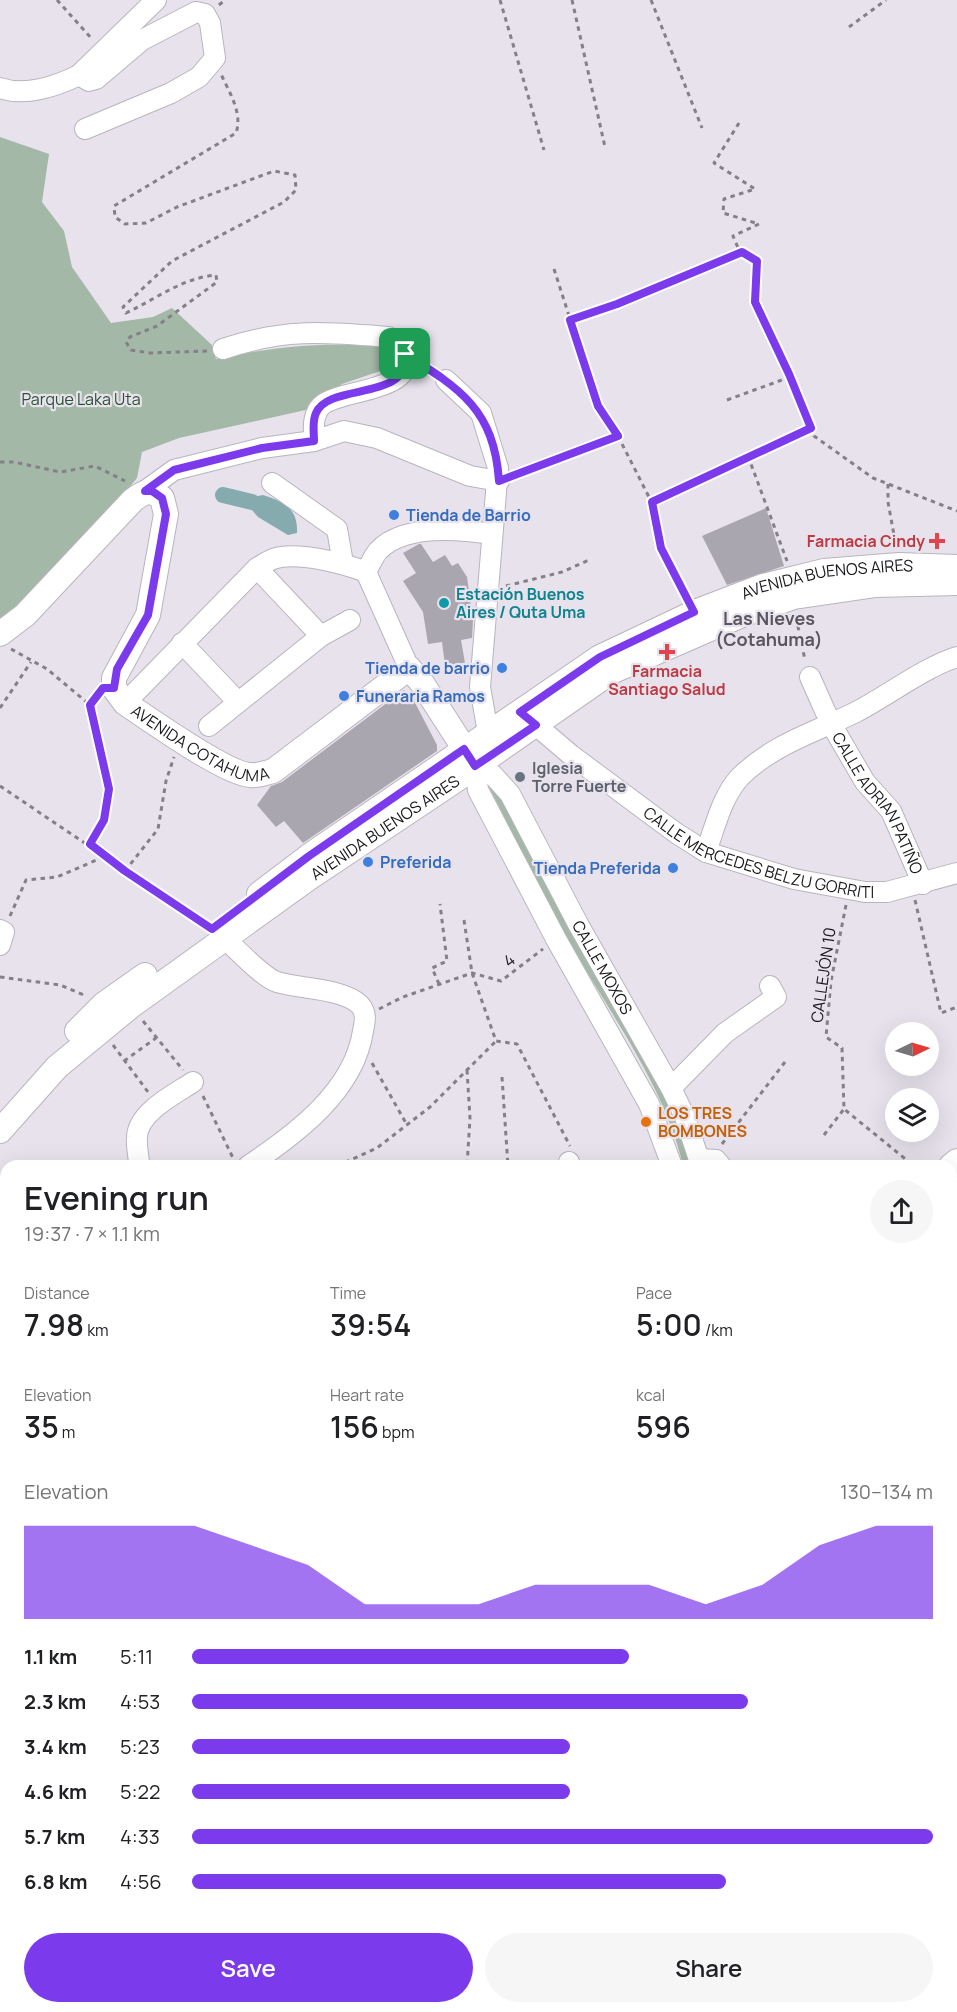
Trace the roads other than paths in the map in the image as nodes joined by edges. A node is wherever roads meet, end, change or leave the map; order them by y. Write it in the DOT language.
graph roads {
  1 [pos="156,0"];
  2 [pos="79,75"];
  3 [pos="0,88"];
  4 [pos="85,129"];
  5 [pos="223,349"];
  6 [pos="446,380"];
  7 [pos="314,441"];
  8 [pos="499,481"];
  9 [pos="272,483"];
  10 [pos="145,491"];
  11 [pos="492,534"];
  12 [pos="343,563"];
  13 [pos="957,567"];
  14 [pos="257,568"];
  15 [pos="366,572"];
  16 [pos="957,583"];
  17 [pos="793,588"];
  18 [pos="350,620"];
  19 [pos="321,636"];
  20 [pos="4,640"];
  21 [pos="182,643"];
  22 [pos="957,657"];
  23 [pos="409,668"];
  24 [pos="810,677"];
  25 [pos="119,696"];
  26 [pos="238,702"];
  27 [pos="528,718"];
  28 [pos="830,722"];
  29 [pos="208,726"];
  30 [pos="488,733"];
  31 [pos="472,762"];
  32 [pos="706,852"];
  33 [pos="957,873"];
  34 [pos="918,885"];
  35 [pos="218,934"];
  36 [pos="770,986"];
  37 [pos="194,1082"];
  38 [pos="671,1088"];
  39 [pos="0,1105"];
  40 [pos="0,1131"];
  41 [pos="139,1160"];
  42 [pos="256,1160"];
  43 [pos="670,1160"];
  44 [pos="708,1160"];
  1 -- 2 [label="street"];
  2 -- 3 [label="street"];
  2 -- 4 [label="street"];
  5 -- 7 [label="street"];
  6 -- 8 [label="street"];
  7 -- 8 [label="street"];
  7 -- 10 [label="street"];
  8 -- 11 [label="street"];
  9 -- 12 [label="street"];
  10 -- 20 [label="main road"];
  10 -- 25 [label="main road, AVENIDA COTAHUMA"];
  11 -- 15 [label="street"];
  11 -- 30 [label="street"];
  12 -- 14 [label="street"];
  12 -- 15 [label="street"];
  13 -- 17 [label="main road, AVENIDA BUENOS AIRES"];
  14 -- 19 [label="street"];
  14 -- 21 [label="street"];
  15 -- 23 [label="street"];
  16 -- 17 [label="main road, AVENIDA BUENOS AIRES"];
  17 -- 27 [label="main road, AVENIDA BUENOS AIRES"];
  17 -- 27 [label="main road, AVENIDA BUENOS AIRES"];
  18 -- 19 [label="street"];
  19 -- 26 [label="street"];
  21 -- 25 [label="street"];
  21 -- 26 [label="street"];
  22 -- 28 [label="street, CALLE ADRIAN PATIÑO"];
  23 -- 25 [label="main road, AVENIDA COTAHUMA"];
  23 -- 31 [label="main road"];
  24 -- 28 [label="street"];
  26 -- 29 [label="street"];
  27 -- 30 [label="main road, AVENIDA BUENOS AIRES"];
  27 -- 31 [label="main road, AVENIDA BUENOS AIRES"];
  27 -- 32 [label="street, CALLE MERCEDES BELZU GORRITI"];
  28 -- 32 [label="street, CALLE ADRIAN PATIÑO"];
  28 -- 34 [label="street, CALLE ADRIAN PATIÑO"];
  30 -- 31 [label="main road, AVENIDA BUENOS AIRES"];
  31 -- 35 [label="main road, AVENIDA BUENOS AIRES"];
  31 -- 38 [label="street, CALLE MOXOS"];
  31 -- 43 [label="street, CALLE MOXOS"];
  32 -- 34 [label="street, CALLE MERCEDES BELZU GORRITI"];
  33 -- 34 [label="street, CALLE MERCEDES BELZU GORRITI"];
  35 -- 39 [label="main road, AVENIDA BUENOS AIRES"];
  35 -- 40 [label="main road, AVENIDA BUENOS AIRES"];
  35 -- 42 [label="street"];
  36 -- 38 [label="street"];
  37 -- 41 [label="street"];
  38 -- 44 [label="street, CALLE MOXOS"];
}
